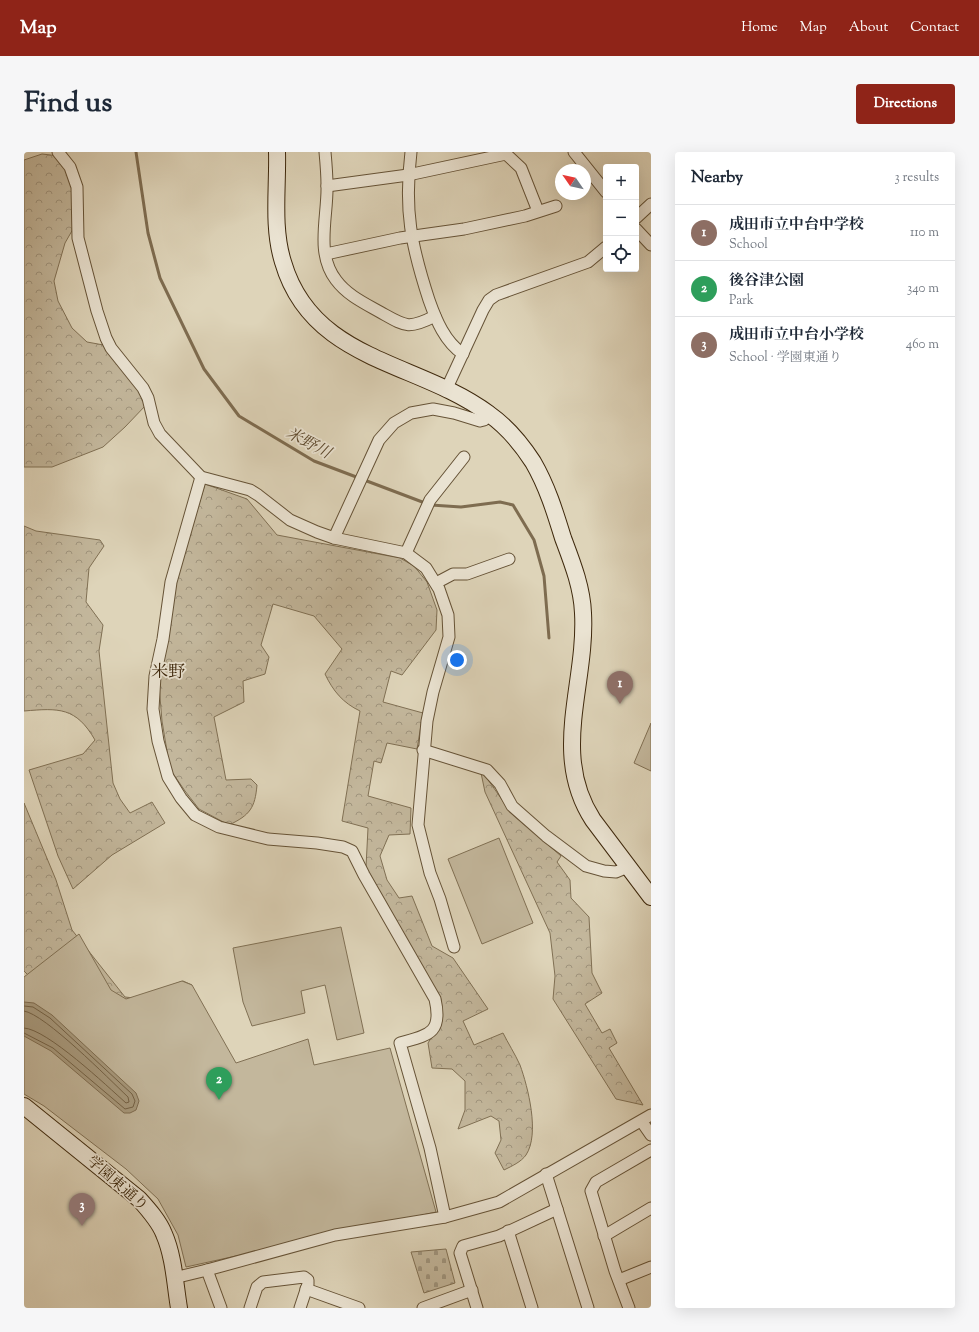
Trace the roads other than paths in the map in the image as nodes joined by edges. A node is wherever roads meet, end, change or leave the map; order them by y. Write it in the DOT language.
graph roads {
  1 [pos="58,152"];
  2 [pos="277,152"];
  3 [pos="325,152"];
  4 [pos="411,152"];
  5 [pos="574,152"];
  6 [pos="469,156"];
  7 [pos="408,175"];
  8 [pos="327,186"];
  9 [pos="603,188"];
  10 [pos="651,204"];
  11 [pos="556,206"];
  12 [pos="538,211"];
  13 [pos="639,215"];
  14 [pos="639,232"];
  15 [pos="411,236"];
  16 [pos="651,245"];
  17 [pos="603,250"];
  18 [pos="326,254"];
  19 [pos="435,316"];
  20 [pos="463,354"];
  21 [pos="446,390"];
  22 [pos="489,414"];
  23 [pos="464,456"];
  24 [pos="201,477"];
  25 [pos="334,538"];
  26 [pos="406,553"];
  27 [pos="509,559"];
  28 [pos="436,583"];
  29 [pos="423,750"];
  30 [pos="628,867"];
  31 [pos="651,897"];
  32 [pos="454,947"];
  33 [pos="24,1106"];
  34 [pos="646,1119"];
  35 [pos="651,1135"];
  36 [pos="651,1150"];
  37 [pos="546,1174"];
  38 [pos="651,1208"];
  39 [pos="557,1209"];
  40 [pos="445,1217"];
  41 [pos="508,1231"];
  42 [pos="604,1236"];
  43 [pos="651,1268"];
  44 [pos="208,1270"];
  45 [pos="174,1278"];
  46 [pos="619,1280"];
  47 [pos="306,1289"];
  48 [pos="472,1290"];
  49 [pos="180,1308"];
  50 [pos="221,1308"];
  51 [pos="250,1308"];
  52 [pos="300,1308"];
  53 [pos="359,1308"];
  54 [pos="423,1308"];
  55 [pos="477,1308"];
  56 [pos="532,1308"];
  57 [pos="588,1308"];
  58 [pos="629,1308"];
  1 -- 24 [label="street"];
  2 -- 21 [label="street"];
  3 -- 8 [label="street"];
  4 -- 7 [label="street"];
  5 -- 9 [label="street"];
  6 -- 7 [label="street"];
  6 -- 12 [label="street"];
  7 -- 8 [label="street"];
  7 -- 15 [label="street"];
  8 -- 18 [label="street"];
  10 -- 13 [label="street"];
  11 -- 12 [label="street"];
  12 -- 15 [label="street"];
  14 -- 16 [label="street"];
  15 -- 18 [label="street"];
  15 -- 19 [label="street"];
  17 -- 20 [label="street"];
  18 -- 19 [label="street"];
  19 -- 20 [label="street"];
  20 -- 21 [label="street"];
  21 -- 22 [label="street"];
  22 -- 25 [label="street"];
  22 -- 30 [label="street"];
  23 -- 26 [label="street"];
  24 -- 25 [label="street"];
  24 -- 40 [label="street"];
  25 -- 26 [label="street"];
  26 -- 28 [label="street"];
  27 -- 28 [label="street"];
  28 -- 29 [label="street"];
  29 -- 30 [label="street"];
  29 -- 32 [label="street"];
  30 -- 31 [label="street"];
  33 -- 45 [label="street, 学園東通り"];
  34 -- 35 [label="street"];
  34 -- 37 [label="street"];
  36 -- 42 [label="street"];
  37 -- 39 [label="street"];
  37 -- 40 [label="street"];
  38 -- 42 [label="street"];
  39 -- 41 [label="street"];
  39 -- 57 [label="street"];
  40 -- 44 [label="street"];
  41 -- 48 [label="street"];
  41 -- 56 [label="street"];
  42 -- 46 [label="street"];
  43 -- 46 [label="street"];
  44 -- 45 [label="street"];
  44 -- 50 [label="street"];
  45 -- 49 [label="street, 学園東通り"];
  46 -- 58 [label="street"];
  47 -- 51 [label="street"];
  47 -- 52 [label="street"];
  47 -- 53 [label="street"];
  48 -- 54 [label="street"];
  48 -- 55 [label="street"];
}
